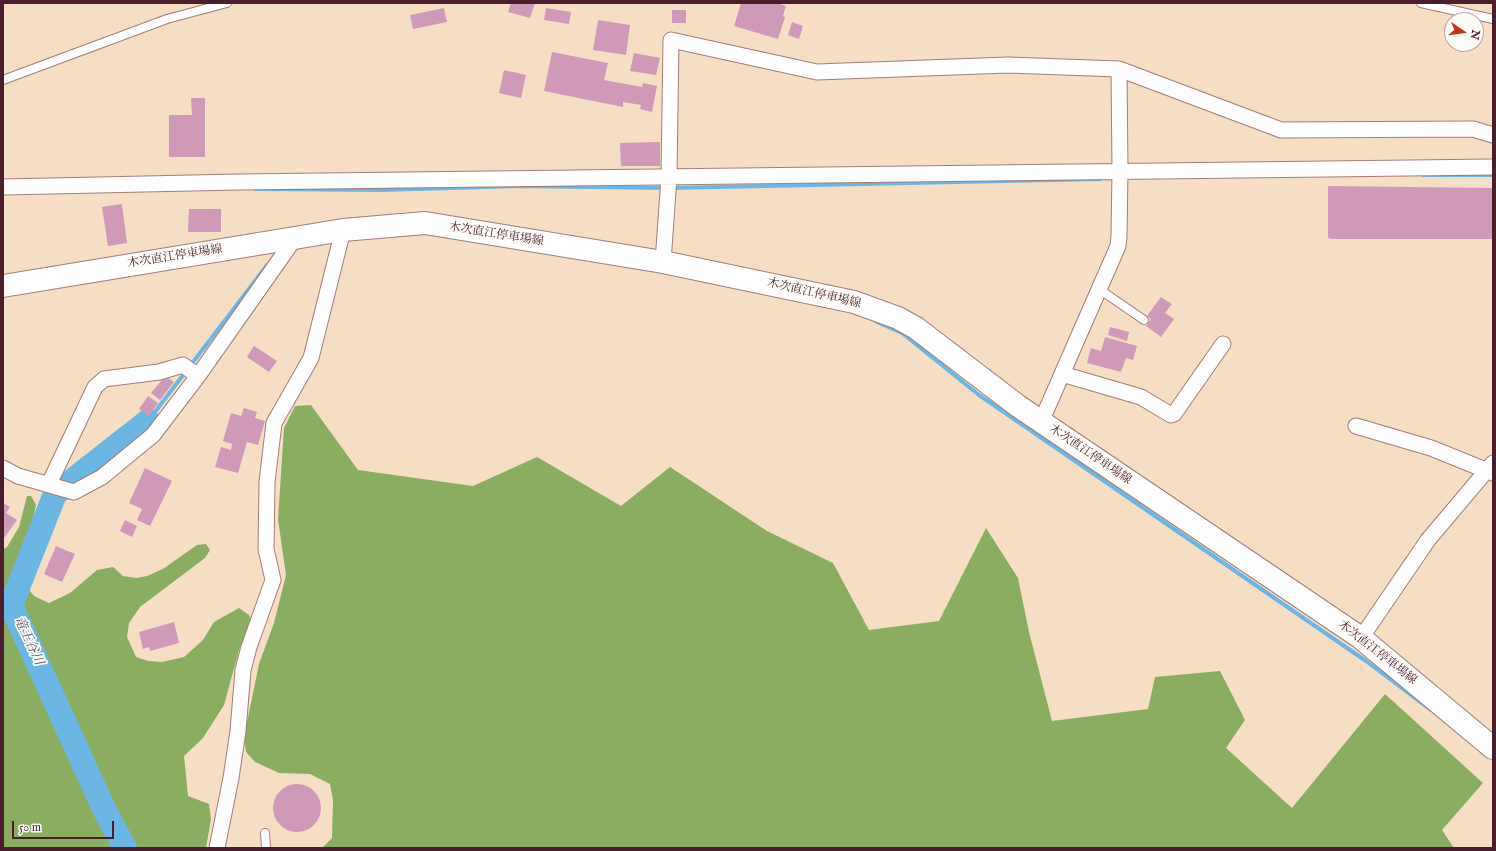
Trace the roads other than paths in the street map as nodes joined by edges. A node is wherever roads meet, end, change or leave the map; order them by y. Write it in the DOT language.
graph roads {
  1 [pos="227,3"];
  2 [pos="1421,3"];
  3 [pos="1493,19"];
  4 [pos="1119,69"];
  5 [pos="3,80"];
  6 [pos="1493,135"];
  7 [pos="1493,167"];
  8 [pos="1120,171"];
  9 [pos="669,177"];
  10 [pos="3,188"];
  11 [pos="343,230"];
  12 [pos="295,238"];
  13 [pos="663,262"];
  14 [pos="3,286"];
  15 [pos="1098,289"];
  16 [pos="1144,320"];
  17 [pos="1223,344"];
  18 [pos="1062,374"];
  19 [pos="198,376"];
  20 [pos="1041,422"];
  21 [pos="1356,426"];
  22 [pos="3,468"];
  23 [pos="1491,469"];
  24 [pos="48,484"];
  25 [pos="1361,638"];
  26 [pos="1493,748"];
  27 [pos="265,833"];
  28 [pos="217,848"];
  29 [pos="266,848"];
  1 -- 5 [label="lane"];
  2 -- 3 [label="lane"];
  4 -- 6 [label="street"];
  4 -- 8 [label="street"];
  4 -- 9 [label="street"];
  7 -- 8 [label="street"];
  8 -- 9 [label="street"];
  8 -- 15 [label="street"];
  9 -- 10 [label="street"];
  9 -- 13 [label="street"];
  11 -- 12 [label="main road, 木次直江停車場線"];
  11 -- 13 [label="main road, 木次直江停車場線"];
  11 -- 28 [label="street"];
  12 -- 14 [label="main road, 木次直江停車場線"];
  12 -- 19 [label="street"];
  13 -- 20 [label="main road, 木次直江停車場線"];
  15 -- 16 [label="lane"];
  15 -- 18 [label="street"];
  17 -- 18 [label="street"];
  18 -- 20 [label="street"];
  19 -- 24 [label="street"];
  19 -- 24 [label="street"];
  20 -- 25 [label="main road, 木次直江停車場線"];
  21 -- 23 [label="street"];
  22 -- 24 [label="street"];
  23 -- 25 [label="street"];
  25 -- 26 [label="main road, 木次直江停車場線"];
  27 -- 29 [label="lane"];
}
